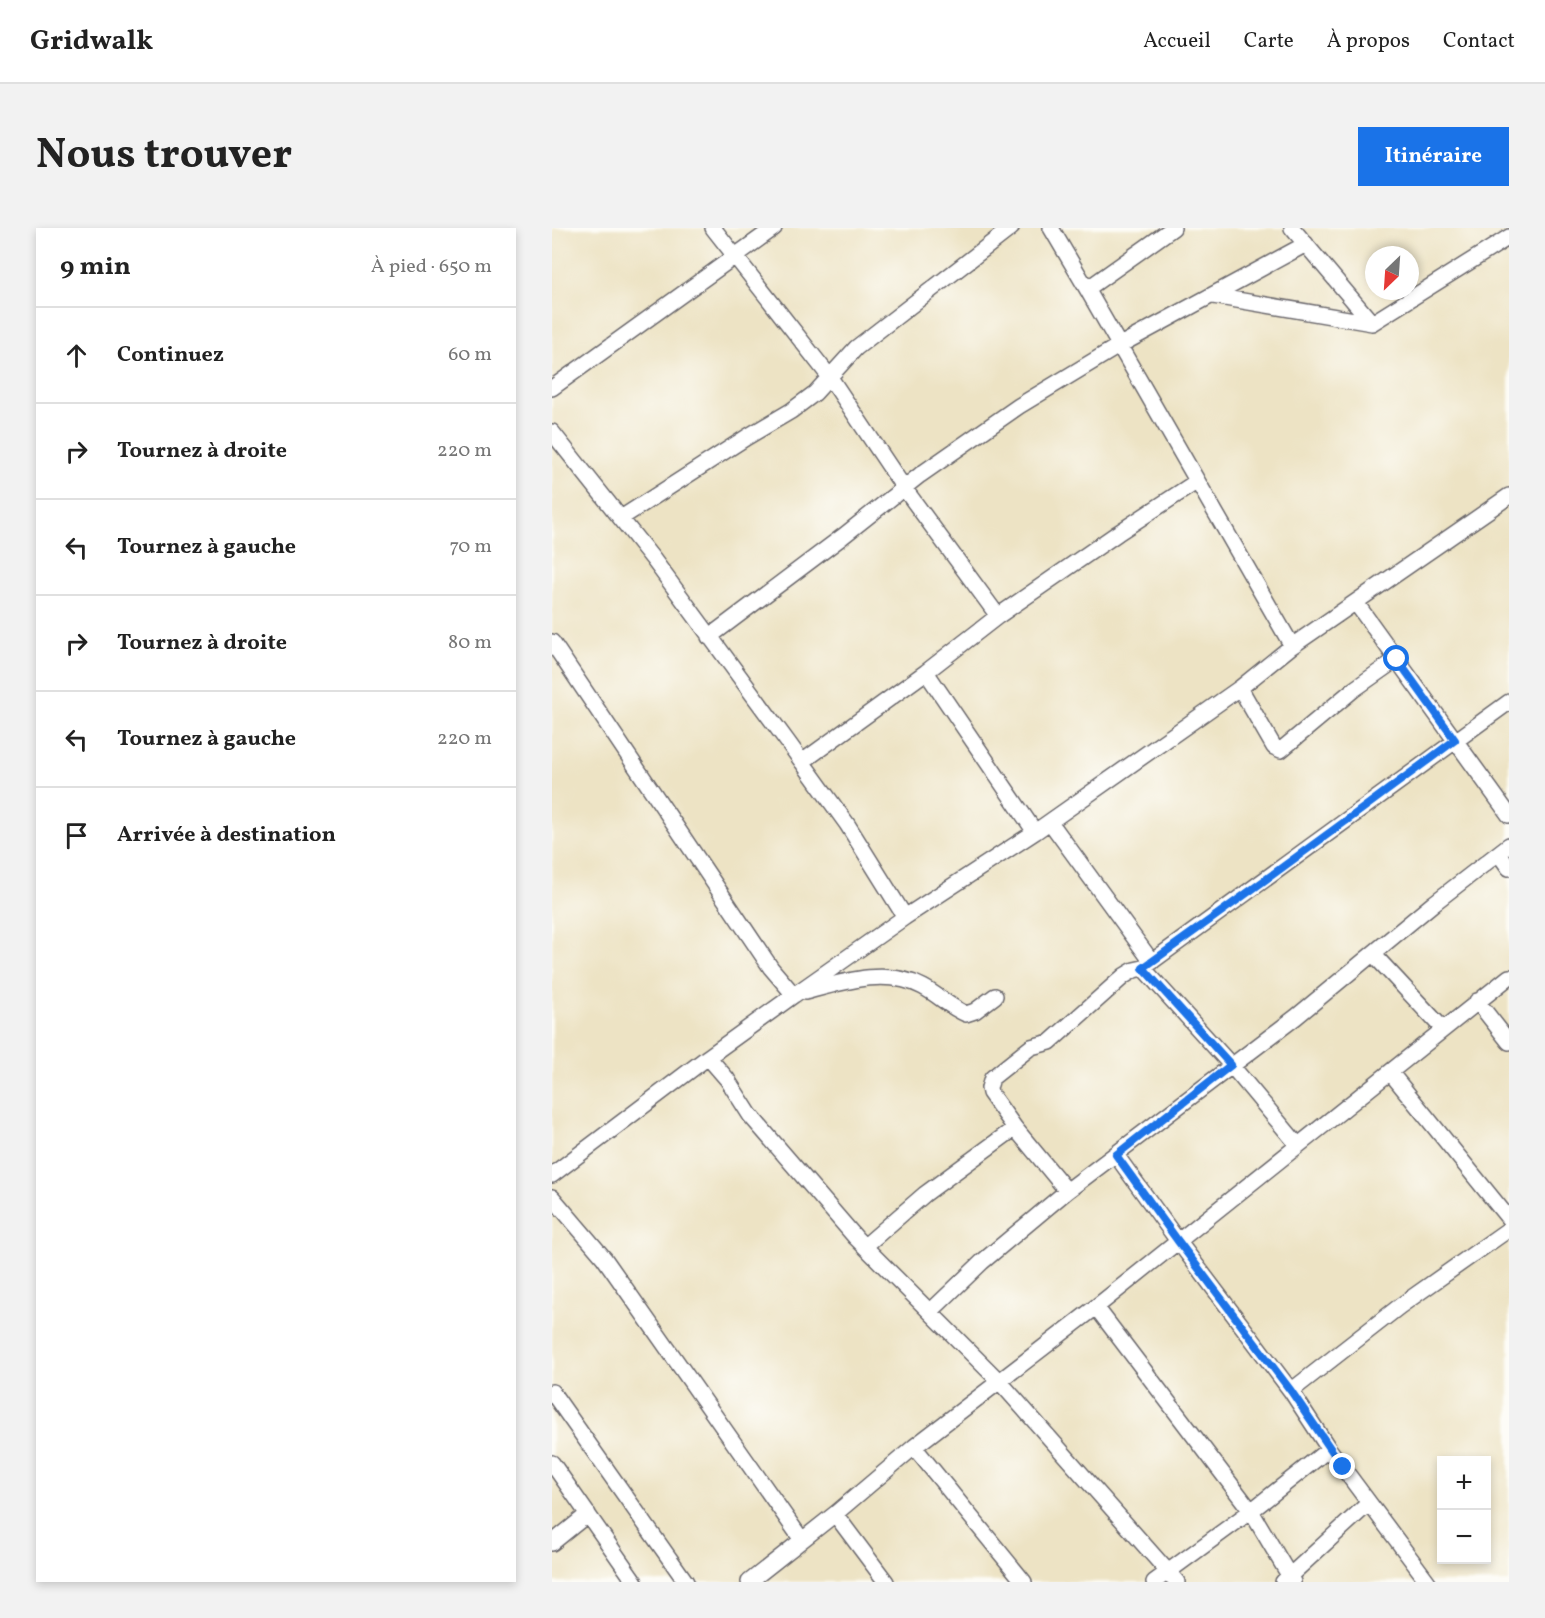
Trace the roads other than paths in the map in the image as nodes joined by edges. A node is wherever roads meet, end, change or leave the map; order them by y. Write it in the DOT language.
graph roads {
  1 [pos="714,228"];
  2 [pos="774,228"];
  3 [pos="1011,228"];
  4 [pos="1051,228"];
  5 [pos="1173,228"];
  6 [pos="1292,228"];
  7 [pos="1509,237"];
  8 [pos="1306,244"];
  9 [pos="734,257"];
  10 [pos="1088,289"];
  11 [pos="1213,296"];
  12 [pos="1372,322"];
  13 [pos="1120,345"];
  14 [pos="829,376"];
  15 [pos="552,388"];
  16 [pos="552,432"];
  17 [pos="1196,482"];
  18 [pos="904,488"];
  19 [pos="1506,504"];
  20 [pos="621,518"];
  21 [pos="1356,603"];
  22 [pos="998,616"];
  23 [pos="709,637"];
  24 [pos="552,642"];
  25 [pos="1292,646"];
  26 [pos="1397,659"];
  27 [pos="926,672"];
  28 [pos="1240,688"];
  29 [pos="1509,702"];
  30 [pos="1455,740"];
  31 [pos="802,762"];
  32 [pos="1509,815"];
  33 [pos="1050,822"];
  34 [pos="1035,832"];
  35 [pos="1504,849"];
  36 [pos="1509,868"];
  37 [pos="905,917"];
  38 [pos="1374,955"];
  39 [pos="1147,965"];
  40 [pos="1509,977"];
  41 [pos="794,995"];
  42 [pos="995,996"];
  43 [pos="1477,1001"];
  44 [pos="1443,1029"];
  45 [pos="1509,1042"];
  46 [pos="708,1057"];
  47 [pos="1231,1065"];
  48 [pos="1390,1072"];
  49 [pos="1015,1128"];
  50 [pos="1297,1144"];
  51 [pos="1116,1155"];
  52 [pos="552,1175"];
  53 [pos="1067,1191"];
  54 [pos="552,1197"];
  55 [pos="1509,1219"];
  56 [pos="1509,1229"];
  57 [pos="1178,1241"];
  58 [pos="865,1246"];
  59 [pos="1096,1307"];
  60 [pos="930,1312"];
  61 [pos="1000,1382"];
  62 [pos="1291,1391"];
  63 [pos="552,1392"];
  64 [pos="914,1447"];
  65 [pos="1329,1449"];
  66 [pos="552,1463"];
  67 [pos="1369,1503"];
  68 [pos="1251,1511"];
  69 [pos="588,1514"];
  70 [pos="835,1514"];
  71 [pos="802,1540"];
  72 [pos="552,1543"];
  73 [pos="1172,1578"];
  74 [pos="1289,1581"];
  75 [pos="635,1582"];
  76 [pos="686,1582"];
  77 [pos="749,1582"];
  78 [pos="886,1582"];
  79 [pos="1024,1582"];
  80 [pos="1154,1582"];
  81 [pos="1428,1582"];
  1 -- 9 [label="street"];
  2 -- 9 [label="street"];
  3 -- 14 [label="street"];
  4 -- 10 [label="street"];
  5 -- 10 [label="street"];
  6 -- 8 [label="street"];
  7 -- 12 [label="street"];
  8 -- 11 [label="street"];
  8 -- 12 [label="street"];
  9 -- 14 [label="street"];
  9 -- 15 [label="street"];
  10 -- 13 [label="street"];
  11 -- 12 [label="street"];
  11 -- 13 [label="street"];
  13 -- 17 [label="street"];
  13 -- 18 [label="street"];
  14 -- 18 [label="street"];
  14 -- 20 [label="street"];
  16 -- 20 [label="street"];
  17 -- 22 [label="street"];
  17 -- 25 [label="street"];
  18 -- 22 [label="street"];
  18 -- 23 [label="street"];
  19 -- 21 [label="street"];
  20 -- 23 [label="street"];
  21 -- 25 [label="street"];
  21 -- 26 [label="street"];
  22 -- 27 [label="street"];
  23 -- 31 [label="street"];
  24 -- 41 [label="street"];
  25 -- 28 [label="street"];
  26 -- 28 [label="street"];
  26 -- 30 [label="street"];
  27 -- 31 [label="street"];
  27 -- 34 [label="street"];
  28 -- 33 [label="street"];
  29 -- 30 [label="street"];
  30 -- 32 [label="street"];
  30 -- 39 [label="street"];
  31 -- 37 [label="street"];
  33 -- 34 [label="street"];
  33 -- 39 [label="street"];
  34 -- 37 [label="street"];
  35 -- 36 [label="street"];
  35 -- 38 [label="street"];
  37 -- 41 [label="street"];
  38 -- 44 [label="street"];
  38 -- 47 [label="street"];
  39 -- 47 [label="street"];
  39 -- 49 [label="street"];
  40 -- 43 [label="street"];
  41 -- 42 [label="street"];
  41 -- 46 [label="street"];
  43 -- 44 [label="street"];
  43 -- 45 [label="street"];
  44 -- 48 [label="street"];
  46 -- 52 [label="street"];
  46 -- 58 [label="street"];
  47 -- 50 [label="street"];
  47 -- 51 [label="street"];
  48 -- 50 [label="street"];
  48 -- 55 [label="street"];
  49 -- 53 [label="street"];
  49 -- 58 [label="street"];
  50 -- 57 [label="street"];
  51 -- 53 [label="street"];
  51 -- 57 [label="street"];
  53 -- 60 [label="street"];
  54 -- 71 [label="street"];
  56 -- 62 [label="street"];
  57 -- 59 [label="street"];
  57 -- 62 [label="street"];
  58 -- 60 [label="street"];
  59 -- 61 [label="street"];
  59 -- 68 [label="street"];
  60 -- 61 [label="street"];
  61 -- 64 [label="street"];
  61 -- 73 [label="street"];
  62 -- 65 [label="street"];
  63 -- 76 [label="street"];
  64 -- 70 [label="street"];
  64 -- 79 [label="street"];
  65 -- 67 [label="street"];
  65 -- 68 [label="street"];
  66 -- 69 [label="street"];
  67 -- 74 [label="street"];
  67 -- 81 [label="street"];
  68 -- 73 [label="street"];
  68 -- 74 [label="street"];
  69 -- 72 [label="street"];
  69 -- 75 [label="street"];
  70 -- 71 [label="street"];
  70 -- 78 [label="street"];
  71 -- 77 [label="street"];
  73 -- 80 [label="street"];
}
